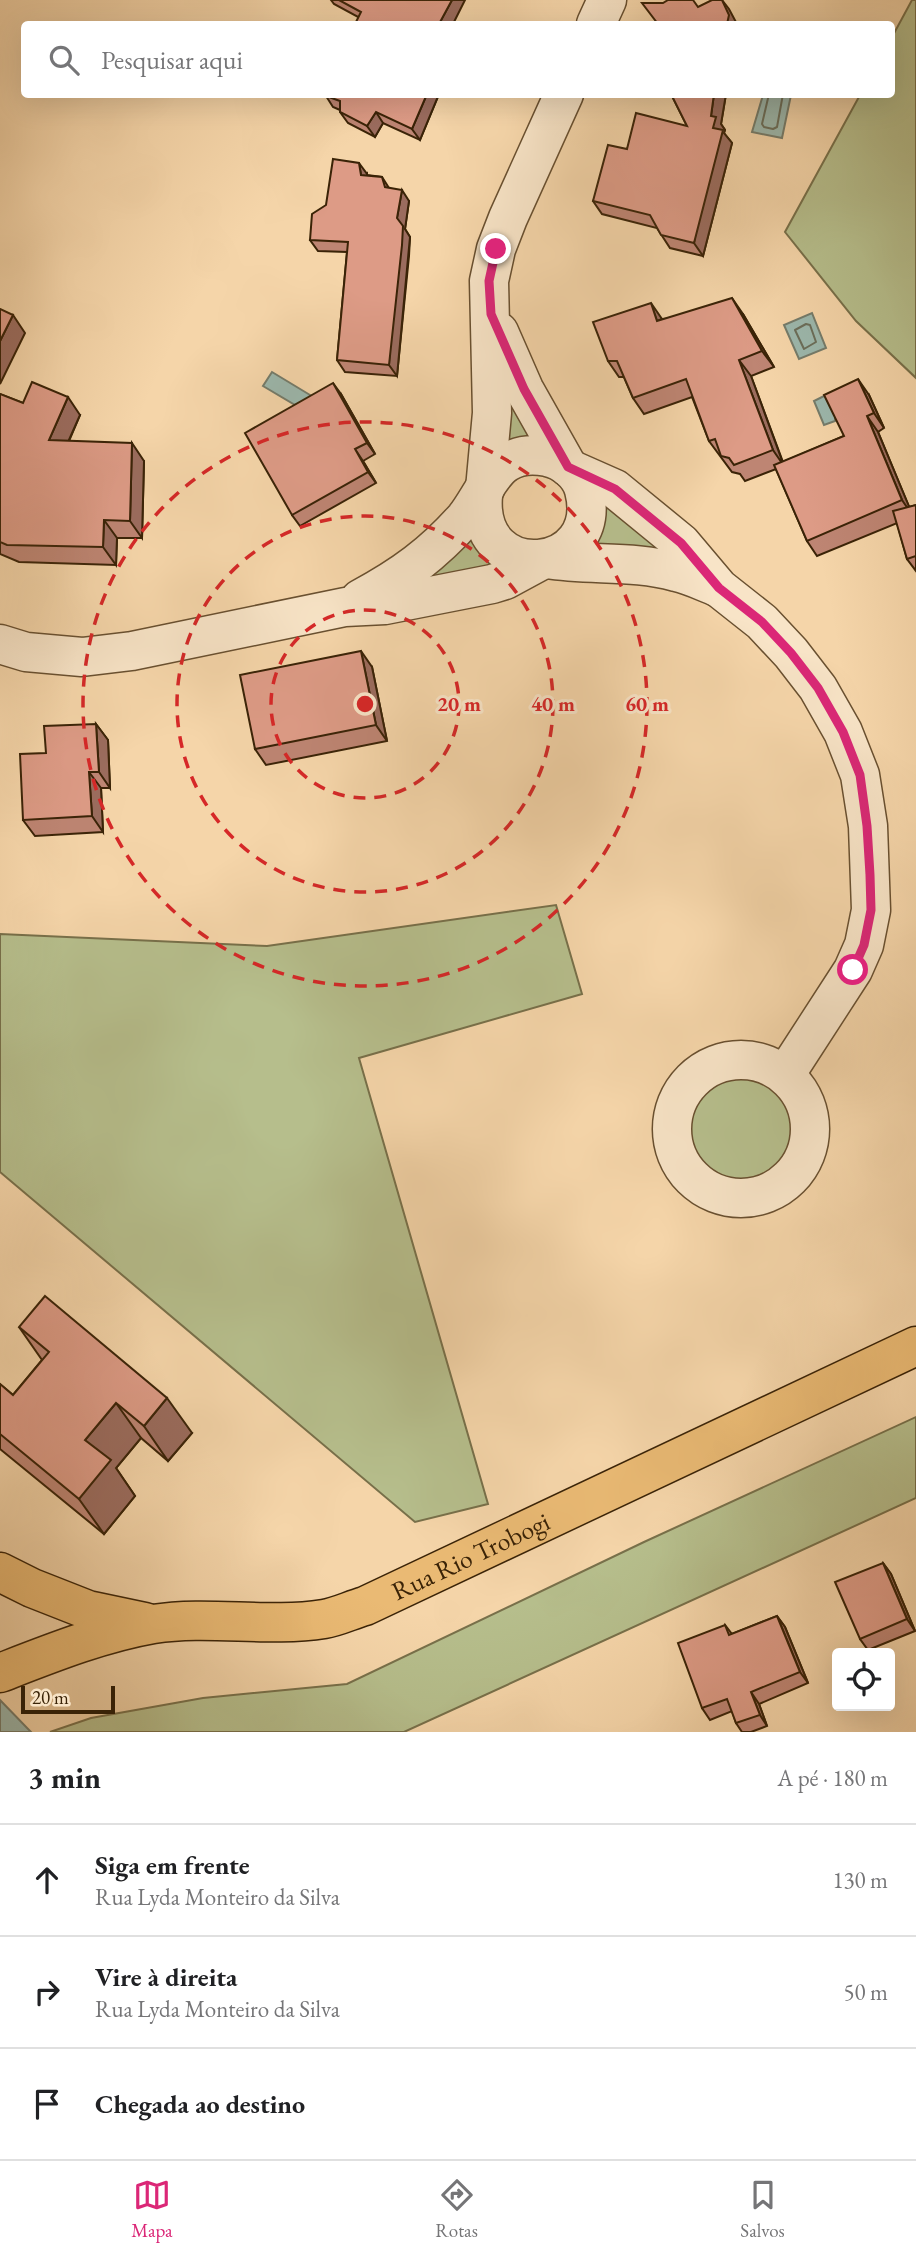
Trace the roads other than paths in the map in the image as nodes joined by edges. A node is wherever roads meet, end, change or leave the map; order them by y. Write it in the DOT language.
graph roads {
  1 [pos="607,0"];
  2 [pos="597,21"];
  3 [pos="562,98"];
  4 [pos="491,314"];
  5 [pos="570,468"];
  6 [pos="484,492"];
  7 [pos="544,560"];
  8 [pos="719,588"];
  9 [pos="345,607"];
  10 [pos="0,644"];
  11 [pos="785,1075"];
  12 [pos="916,1346"];
  13 [pos="0,1572"];
  14 [pos="154,1624"];
  15 [pos="9,1669"];
  1 -- 2 [label="street"];
  3 -- 4 [label="street"];
  4 -- 5 [label="street"];
  4 -- 6 [label="street"];
  5 -- 6 [label="street"];
  5 -- 7 [label="street"];
  5 -- 8 [label="street"];
  6 -- 7 [label="street"];
  6 -- 9 [label="street"];
  7 -- 8 [label="street"];
  7 -- 9 [label="street"];
  8 -- 11 [label="street"];
  9 -- 10 [label="street"];
  12 -- 14 [label="main road, Rua Rio Trobogi"];
  13 -- 14 [label="main road"];
  14 -- 15 [label="main road, Rua Rio Trobogi"];
}
